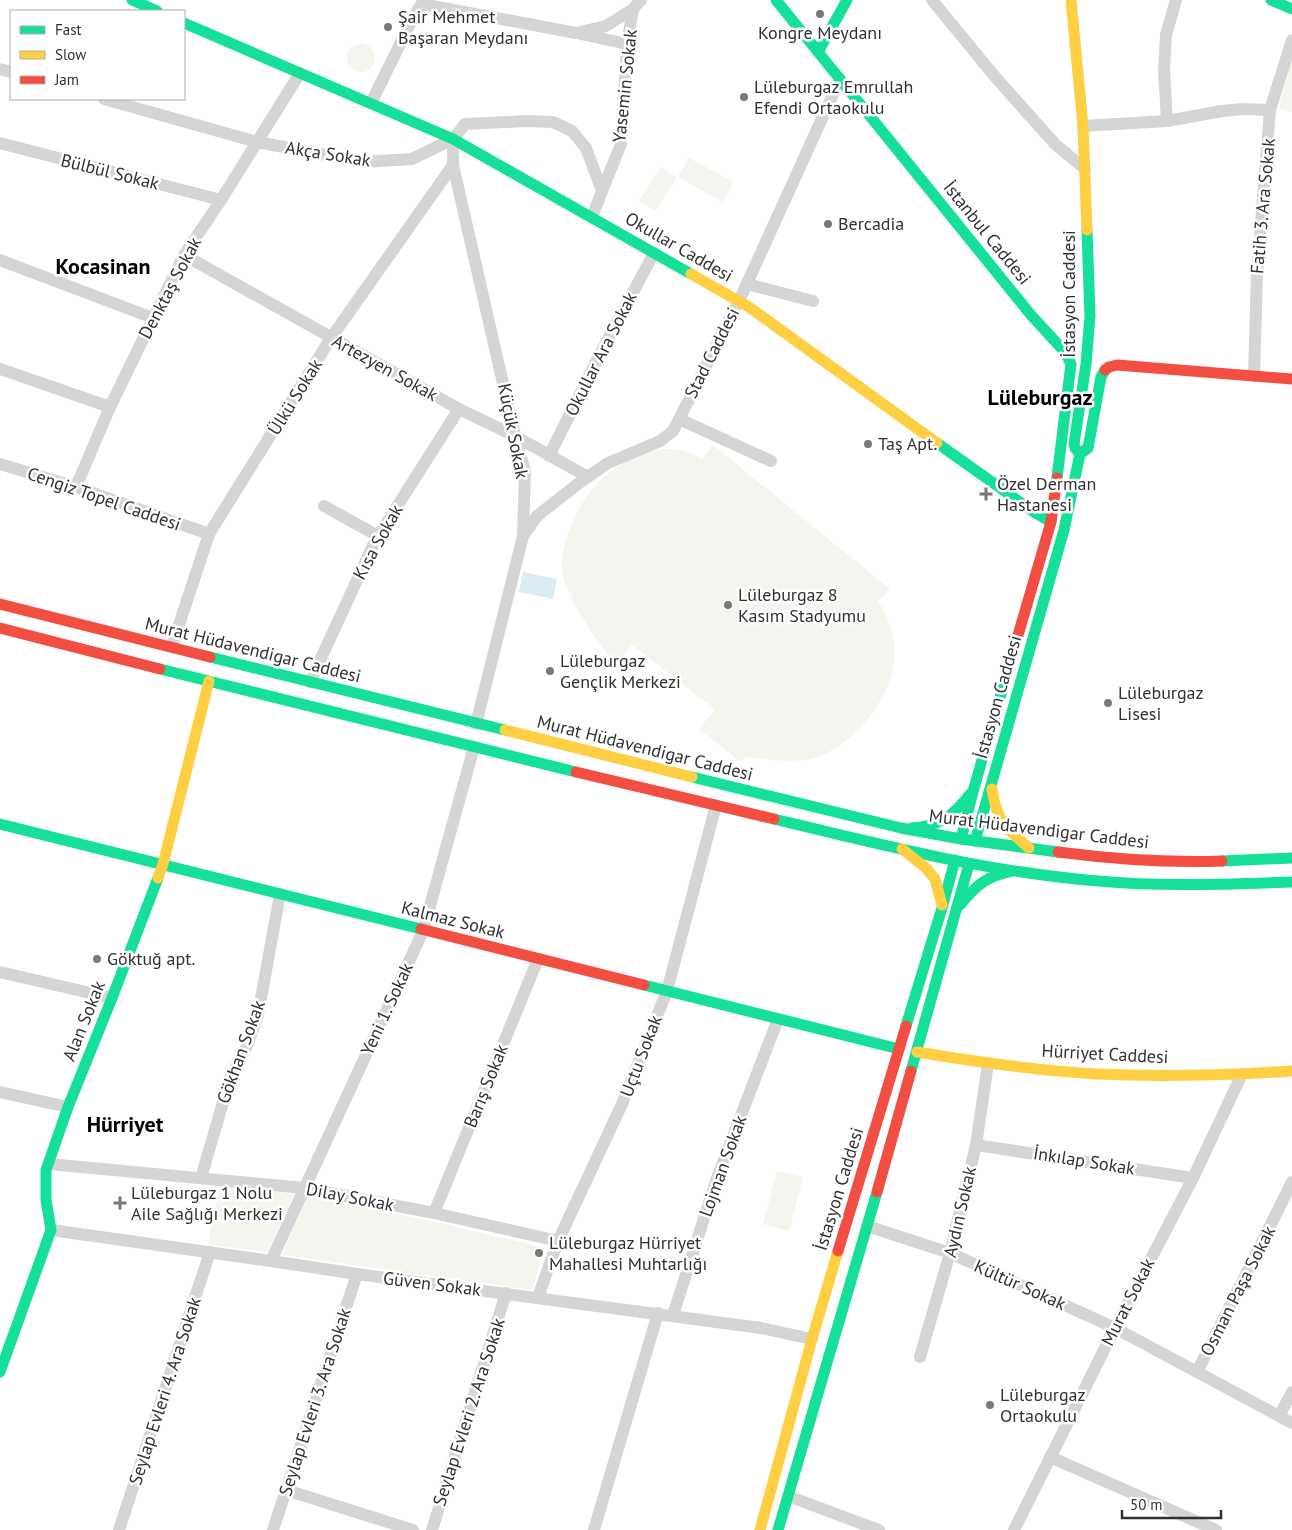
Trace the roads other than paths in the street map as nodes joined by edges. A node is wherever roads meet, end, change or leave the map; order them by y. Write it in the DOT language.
graph roads {
  1 [pos="132,0"];
  2 [pos="776,0"];
  3 [pos="847,0"];
  4 [pos="932,0"];
  5 [pos="1071,0"];
  6 [pos="1176,0"];
  7 [pos="1271,0"];
  8 [pos="423,2"];
  9 [pos="637,4"];
  10 [pos="1292,9"];
  11 [pos="155,10"];
  12 [pos="185,23"];
  13 [pos="576,33"];
  14 [pos="1292,40"];
  15 [pos="627,44"];
  16 [pos="818,52"];
  17 [pos="300,73"];
  18 [pos="840,79"];
  19 [pos="108,100"];
  20 [pos="372,103"];
  21 [pos="1270,110"];
  22 [pos="1167,120"];
  23 [pos="1083,126"];
  24 [pos="454,138"];
  25 [pos="258,142"];
  26 [pos="0,143"];
  27 [pos="453,165"];
  28 [pos="1085,169"];
  29 [pos="602,191"];
  30 [pos="221,200"];
  31 [pos="592,217"];
  32 [pos="654,253"];
  33 [pos="184,255"];
  34 [pos="0,260"];
  35 [pos="747,284"];
  36 [pos="739,301"];
  37 [pos="813,301"];
  38 [pos="153,318"];
  39 [pos="331,338"];
  40 [pos="0,369"];
  41 [pos="1254,376"];
  42 [pos="1292,379"];
  43 [pos="110,407"];
  44 [pos="459,409"];
  45 [pos="679,419"];
  46 [pos="515,436"];
  47 [pos="1080,454"];
  48 [pos="549,456"];
  49 [pos="771,461"];
  50 [pos="0,464"];
  51 [pos="588,477"];
  52 [pos="76,487"];
  53 [pos="324,506"];
  54 [pos="1051,522"];
  55 [pos="1064,530"];
  56 [pos="208,534"];
  57 [pos="378,536"];
  58 [pos="523,536"];
  59 [pos="0,604"];
  60 [pos="0,628"];
  61 [pos="172,646"];
  62 [pos="209,680"];
  63 [pos="310,682"];
  64 [pos="476,724"];
  65 [pos="474,747"];
  66 [pos="991,783"];
  67 [pos="974,788"];
  68 [pos="716,805"];
  69 [pos="0,824"];
  70 [pos="901,828"];
  71 [pos="961,839"];
  72 [pos="975,841"];
  73 [pos="900,848"];
  74 [pos="1029,848"];
  75 [pos="1292,858"];
  76 [pos="955,860"];
  77 [pos="163,864"];
  78 [pos="969,864"];
  79 [pos="1012,870"];
  80 [pos="1292,882"];
  81 [pos="280,894"];
  82 [pos="942,908"];
  83 [pos="957,909"];
  84 [pos="422,931"];
  85 [pos="538,959"];
  86 [pos="0,972"];
  87 [pos="667,991"];
  88 [pos="112,998"];
  89 [pos="778,1019"];
  90 [pos="899,1049"];
  91 [pos="917,1052"];
  92 [pos="988,1064"];
  93 [pos="1292,1071"];
  94 [pos="1242,1074"];
  95 [pos="0,1092"];
  96 [pos="68,1107"];
  97 [pos="976,1144"];
  98 [pos="48,1164"];
  99 [pos="201,1178"];
  100 [pos="1193,1178"];
  101 [pos="1292,1182"];
  102 [pos="304,1188"];
  103 [pos="434,1213"];
  104 [pos="848,1220"];
  105 [pos="867,1226"];
  106 [pos="51,1230"];
  107 [pos="558,1241"];
  108 [pos="210,1252"];
  109 [pos="950,1254"];
  110 [pos="271,1261"];
  111 [pos="357,1274"];
  112 [pos="506,1294"];
  113 [pos="538,1297"];
  114 [pos="658,1313"];
  115 [pos="674,1316"];
  116 [pos="1115,1328"];
  117 [pos="812,1339"];
  118 [pos="832,1345"];
  119 [pos="920,1357"];
  120 [pos="0,1372"];
  121 [pos="1196,1372"];
  122 [pos="1292,1392"];
  123 [pos="1279,1416"];
  124 [pos="1292,1423"];
  125 [pos="1050,1457"];
  126 [pos="286,1490"];
  127 [pos="772,1490"];
  128 [pos="788,1496"];
  129 [pos="119,1530"];
  130 [pos="273,1530"];
  131 [pos="413,1530"];
  132 [pos="432,1530"];
  133 [pos="594,1530"];
  134 [pos="760,1530"];
  135 [pos="778,1530"];
  136 [pos="880,1530"];
  137 [pos="1014,1530"];
  138 [pos="1216,1530"];
  1 -- 11 [label="main road"];
  2 -- 16 [label="main road, İstanbul Caddesi"];
  3 -- 16 [label="main road"];
  4 -- 28 [label="street"];
  5 -- 23 [label="main road, İstasyon Caddesi"];
  6 -- 22 [label="street"];
  7 -- 10 [label="main road"];
  8 -- 13 [label="street"];
  8 -- 20 [label="street"];
  9 -- 13 [label="street"];
  9 -- 15 [label="street, Yasemin Sokak"];
  12 -- 17 [label="main road, Okullar Caddesi"];
  13 -- 15 [label="street"];
  14 -- 21 [label="street, Fatih 3. Ara Sokak"];
  15 -- 29 [label="street, Yasemin Sokak"];
  16 -- 18 [label="main road, İstanbul Caddesi"];
  17 -- 20 [label="main road, Okullar Caddesi"];
  17 -- 25 [label="street, Denktaş Sokak"];
  18 -- 35 [label="street, Stad Caddesi"];
  18 -- 54 [label="main road, İstanbul Caddesi"];
  19 -- 25 [label="street, Akça Sokak"];
  20 -- 24 [label="main road, Okullar Caddesi"];
  21 -- 22 [label="street"];
  21 -- 41 [label="street, Fatih 3. Ara Sokak"];
  22 -- 23 [label="street"];
  23 -- 28 [label="main road, İstasyon Caddesi"];
  24 -- 25 [label="street, Akça Sokak"];
  24 -- 27 [label="street, Küçük Sokak"];
  24 -- 29 [label="street, Akça Sokak"];
  24 -- 31 [label="main road, Okullar Caddesi"];
  25 -- 30 [label="street, Denktaş Sokak"];
  26 -- 30 [label="street, Bülbül Sokak"];
  27 -- 39 [label="street, Ülkü Sokak"];
  27 -- 46 [label="street, Küçük Sokak"];
  28 -- 47 [label="main road, İstasyon Caddesi"];
  29 -- 31 [label="street, Yasemin Sokak"];
  30 -- 33 [label="street, Denktaş Sokak"];
  31 -- 32 [label="main road, Okullar Caddesi"];
  32 -- 36 [label="main road, Okullar Caddesi"];
  32 -- 48 [label="street, Okullar Ara Sokak"];
  33 -- 38 [label="street, Denktaş Sokak"];
  33 -- 39 [label="street, Artezyen Sokak"];
  34 -- 38 [label="street"];
  35 -- 36 [label="street, Stad Caddesi"];
  35 -- 37 [label="street"];
  36 -- 45 [label="street, Stad Caddesi"];
  36 -- 54 [label="main road, Okullar Caddesi"];
  38 -- 43 [label="street, Denktaş Sokak"];
  39 -- 44 [label="street, Artezyen Sokak"];
  39 -- 56 [label="street, Ülkü Sokak"];
  40 -- 43 [label="street"];
  41 -- 42 [label="main road"];
  41 -- 47 [label="main road"];
  43 -- 52 [label="street, Denktaş Sokak"];
  44 -- 46 [label="street, Artezyen Sokak"];
  44 -- 57 [label="street, Kısa Sokak"];
  45 -- 49 [label="street"];
  45 -- 51 [label="street, Stad Caddesi"];
  46 -- 48 [label="street, Artezyen Sokak"];
  46 -- 58 [label="street, Küçük Sokak"];
  47 -- 55 [label="main road, İstasyon Caddesi"];
  48 -- 51 [label="street, Artezyen Sokak"];
  50 -- 52 [label="street, Cengiz Topel Caddesi"];
  51 -- 58 [label="street, Stad Caddesi"];
  52 -- 56 [label="street, Cengiz Topel Caddesi"];
  53 -- 57 [label="street"];
  54 -- 55 [label="main road, Okullar Caddesi"];
  54 -- 67 [label="main road, İstasyon Caddesi"];
  55 -- 66 [label="main road, İstasyon Caddesi"];
  56 -- 61 [label="street, Ülkü Sokak"];
  57 -- 63 [label="street, Kısa Sokak"];
  58 -- 64 [label="street, Küçük Sokak"];
  59 -- 61 [label="main road, Murat Hüdavendigar Caddesi"];
  60 -- 62 [label="main road"];
  61 -- 63 [label="main road, Murat Hüdavendigar Caddesi"];
  62 -- 65 [label="main road"];
  62 -- 77 [label="main road, Alan Sokak"];
  63 -- 64 [label="main road, Murat Hüdavendigar Caddesi"];
  64 -- 70 [label="main road, Murat Hüdavendigar Caddesi"];
  65 -- 68 [label="main road"];
  65 -- 84 [label="street, Yeni 1. Sokak"];
  66 -- 72 [label="main road, İstasyon Caddesi"];
  66 -- 74 [label="main road"];
  67 -- 70 [label="main road"];
  67 -- 71 [label="main road, İstasyon Caddesi"];
  68 -- 73 [label="main road"];
  68 -- 87 [label="street, Uçtu Sokak"];
  69 -- 77 [label="main road, Kalmaz Sokak"];
  70 -- 71 [label="main road, Murat Hüdavendigar Caddesi"];
  71 -- 72 [label="main road, Murat Hüdavendigar Caddesi"];
  71 -- 76 [label="main road, İstasyon Caddesi"];
  72 -- 74 [label="main road, Murat Hüdavendigar Caddesi"];
  72 -- 78 [label="main road, İstasyon Caddesi"];
  73 -- 76 [label="main road"];
  73 -- 82 [label="main road"];
  74 -- 75 [label="main road, Murat Hüdavendigar Caddesi"];
  76 -- 78 [label="main road"];
  76 -- 82 [label="main road, İstasyon Caddesi"];
  77 -- 81 [label="main road, Kalmaz Sokak"];
  77 -- 88 [label="main road, Alan Sokak"];
  78 -- 79 [label="main road"];
  78 -- 83 [label="main road, İstasyon Caddesi"];
  79 -- 80 [label="main road"];
  79 -- 83 [label="main road"];
  81 -- 84 [label="main road, Kalmaz Sokak"];
  81 -- 99 [label="street, Gökhan Sokak"];
  82 -- 90 [label="main road, İstasyon Caddesi"];
  83 -- 91 [label="main road, İstasyon Caddesi"];
  84 -- 85 [label="main road, Kalmaz Sokak"];
  84 -- 102 [label="street, Yeni 1. Sokak"];
  85 -- 87 [label="main road, Kalmaz Sokak"];
  85 -- 103 [label="street, Barış Sokak"];
  86 -- 88 [label="street"];
  87 -- 89 [label="main road, Kalmaz Sokak"];
  87 -- 107 [label="street, Uçtu Sokak"];
  88 -- 96 [label="main road, Alan Sokak"];
  89 -- 90 [label="main road, Kalmaz Sokak"];
  89 -- 115 [label="street, Lojman Sokak"];
  90 -- 91 [label="main road, Kalmaz Sokak"];
  90 -- 104 [label="main road, İstasyon Caddesi"];
  91 -- 92 [label="main road, Hürriyet Caddesi"];
  91 -- 105 [label="main road, İstasyon Caddesi"];
  92 -- 94 [label="main road, Hürriyet Caddesi"];
  92 -- 97 [label="street, Aydın Sokak"];
  93 -- 94 [label="main road, Hürriyet Caddesi"];
  94 -- 100 [label="street, Murat Sokak"];
  95 -- 96 [label="street"];
  96 -- 98 [label="main road, Alan Sokak"];
  97 -- 100 [label="street, İnkılap Sokak"];
  97 -- 109 [label="street, Aydın Sokak"];
  98 -- 99 [label="street, Dilay Sokak"];
  98 -- 106 [label="main road, Alan Sokak"];
  99 -- 102 [label="street, Dilay Sokak"];
  100 -- 116 [label="street, Murat Sokak"];
  101 -- 121 [label="street, Osman Paşa Sokak"];
  102 -- 103 [label="street, Dilay Sokak"];
  102 -- 110 [label="street, Yeni 1. Sokak"];
  103 -- 107 [label="street, Dilay Sokak"];
  104 -- 105 [label="main road"];
  104 -- 117 [label="main road, İstasyon Caddesi"];
  105 -- 109 [label="street, Kültür Sokak"];
  105 -- 118 [label="main road, İstasyon Caddesi"];
  106 -- 108 [label="street, Güven Sokak"];
  106 -- 120 [label="main road, Alan Sokak"];
  107 -- 113 [label="street, Uçtu Sokak"];
  108 -- 110 [label="street, Güven Sokak"];
  108 -- 129 [label="street, Seylap Evleri 4. Ara Sokak"];
  109 -- 116 [label="street, Kültür Sokak"];
  109 -- 119 [label="street, Aydın Sokak"];
  110 -- 111 [label="street, Güven Sokak"];
  111 -- 112 [label="street, Güven Sokak"];
  111 -- 126 [label="street, Seylap Evleri 3. Ara Sokak"];
  112 -- 113 [label="street, Güven Sokak"];
  112 -- 132 [label="street, Seylap Evleri 2. Ara Sokak"];
  113 -- 114 [label="street, Güven Sokak"];
  114 -- 115 [label="street, Güven Sokak"];
  114 -- 133 [label="street"];
  115 -- 117 [label="street, Güven Sokak"];
  116 -- 121 [label="street, Kültür Sokak"];
  116 -- 125 [label="street, Murat Sokak"];
  117 -- 118 [label="main road"];
  117 -- 127 [label="main road, İstasyon Caddesi"];
  118 -- 128 [label="main road, İstasyon Caddesi"];
  121 -- 123 [label="street, Kültür Sokak"];
  122 -- 123 [label="street"];
  123 -- 124 [label="street, Kültür Sokak"];
  125 -- 137 [label="street, Murat Sokak"];
  125 -- 138 [label="street"];
  126 -- 130 [label="street, Seylap Evleri 3. Ara Sokak"];
  126 -- 131 [label="street"];
  127 -- 128 [label="main road"];
  127 -- 134 [label="main road, İstasyon Caddesi"];
  128 -- 135 [label="main road, İstasyon Caddesi"];
  128 -- 136 [label="street"];
}
